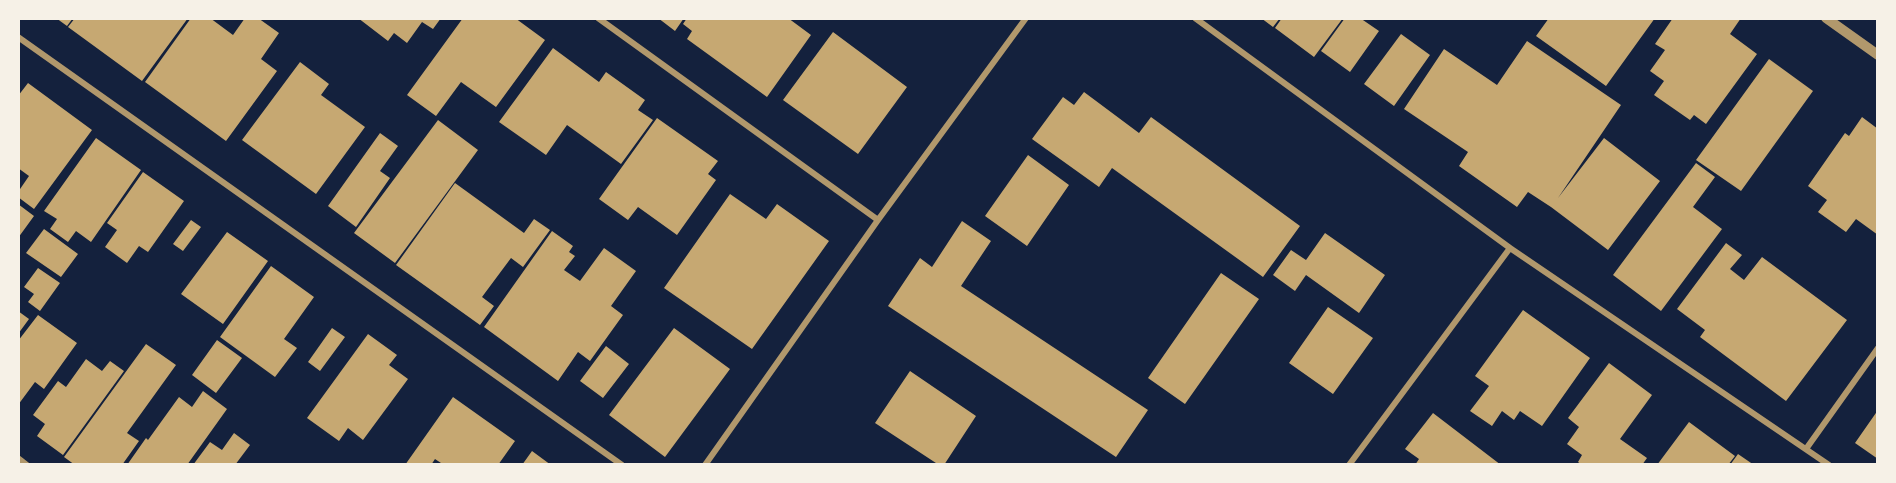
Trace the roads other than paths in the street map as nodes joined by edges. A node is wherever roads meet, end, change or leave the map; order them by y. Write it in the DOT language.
graph roads {
  1 [pos="598,18"];
  2 [pos="1026,18"];
  3 [pos="1195,18"];
  4 [pos="1826,18"];
  5 [pos="18,37"];
  6 [pos="1878,55"];
  7 [pos="878,220"];
  8 [pos="1510,248"];
  9 [pos="1878,348"];
  10 [pos="1806,449"];
  11 [pos="18,458"];
  12 [pos="27,465"];
  13 [pos="622,465"];
  14 [pos="705,465"];
  15 [pos="1349,465"];
  16 [pos="1829,465"];
  1 -- 7 [label="street"];
  2 -- 7 [label="street"];
  3 -- 8 [label="street"];
  4 -- 6 [label="street"];
  5 -- 13 [label="street"];
  7 -- 14 [label="street"];
  8 -- 10 [label="street"];
  8 -- 15 [label="street"];
  9 -- 10 [label="street"];
  10 -- 16 [label="street"];
  11 -- 12 [label="street"];
}
